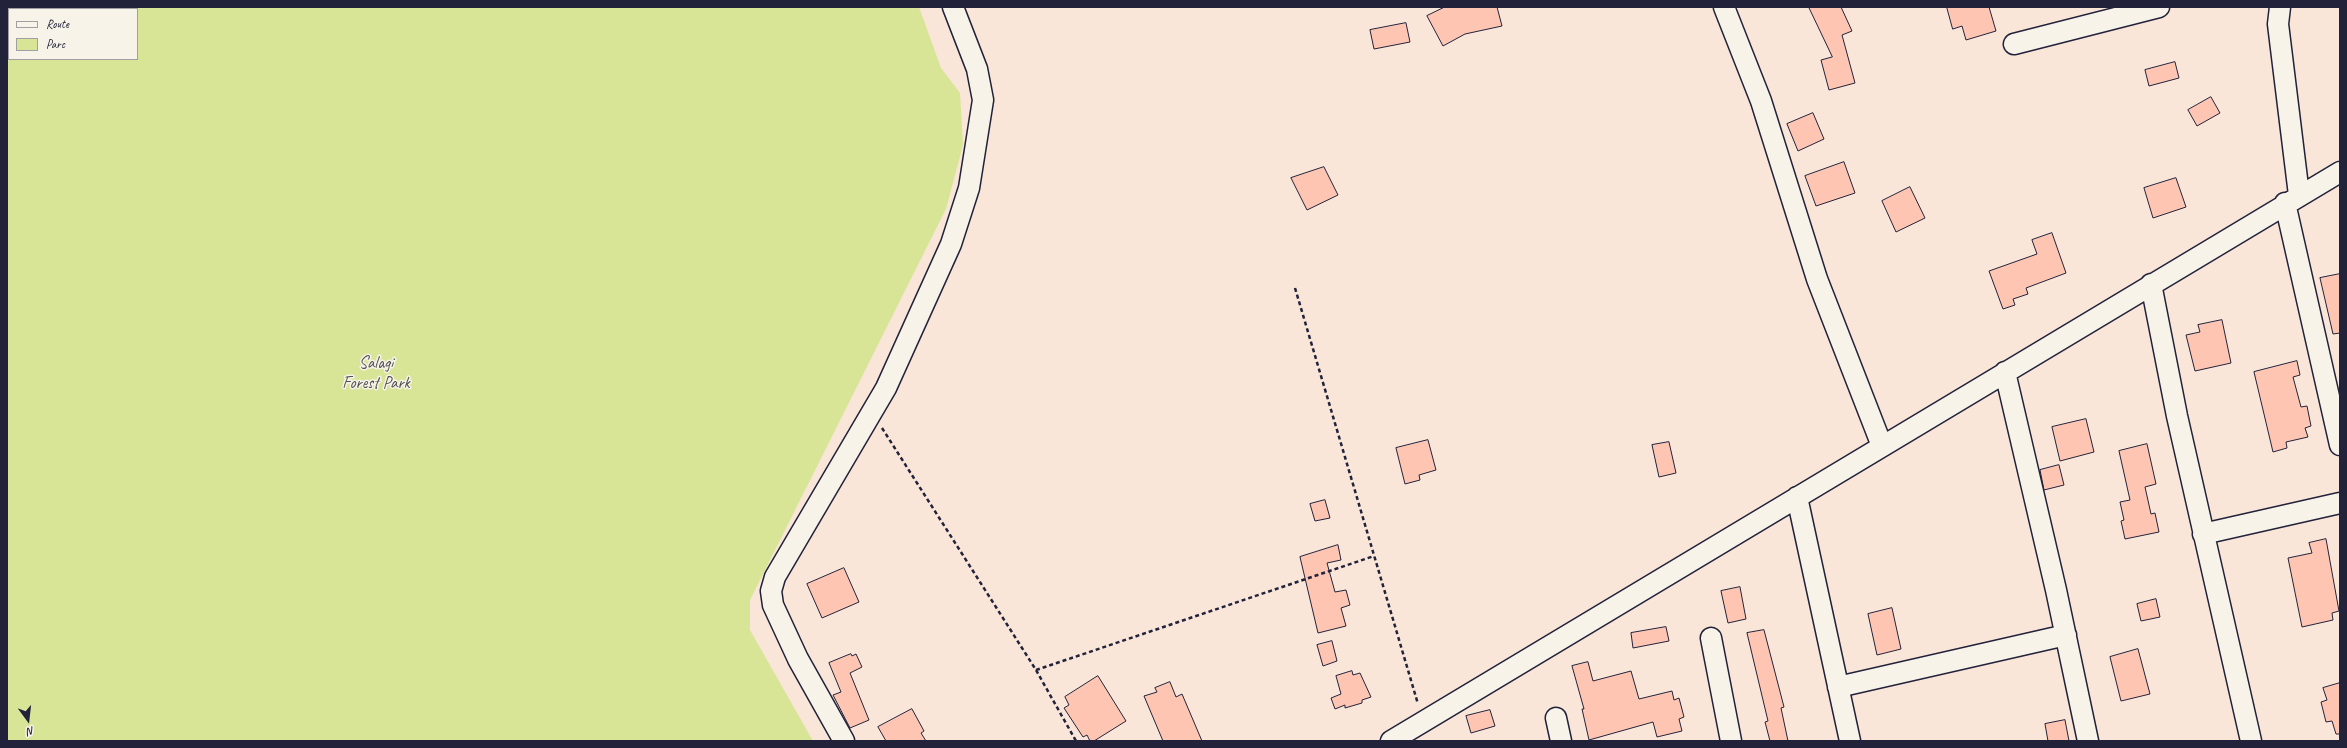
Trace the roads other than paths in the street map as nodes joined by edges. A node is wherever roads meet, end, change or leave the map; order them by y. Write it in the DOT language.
graph roads {
  1 [pos="953,7"];
  2 [pos="1724,7"];
  3 [pos="2159,7"];
  4 [pos="2280,7"];
  5 [pos="2014,44"];
  6 [pos="2340,172"];
  7 [pos="2292,199"];
  8 [pos="2151,284"];
  9 [pos="2005,372"];
  10 [pos="2340,445"];
  11 [pos="1882,446"];
  12 [pos="1797,497"];
  13 [pos="2340,503"];
  14 [pos="2203,534"];
  15 [pos="2066,635"];
  16 [pos="1711,638"];
  17 [pos="1838,687"];
  18 [pos="1556,718"];
  19 [pos="1398,739"];
  20 [pos="844,741"];
  21 [pos="1561,741"];
  22 [pos="1731,741"];
  23 [pos="1850,741"];
  24 [pos="2088,741"];
  25 [pos="2251,741"];
  1 -- 20 [label="street"];
  2 -- 11 [label="street"];
  3 -- 5 [label="street"];
  4 -- 7 [label="street"];
  6 -- 7 [label="street"];
  7 -- 8 [label="street"];
  7 -- 10 [label="street"];
  8 -- 9 [label="street"];
  8 -- 14 [label="street"];
  9 -- 11 [label="street"];
  9 -- 15 [label="street"];
  11 -- 12 [label="street"];
  12 -- 17 [label="street"];
  12 -- 19 [label="street"];
  13 -- 14 [label="street"];
  14 -- 25 [label="street"];
  15 -- 17 [label="street"];
  15 -- 24 [label="street"];
  16 -- 22 [label="street"];
  17 -- 23 [label="street"];
  18 -- 21 [label="street"];
}
